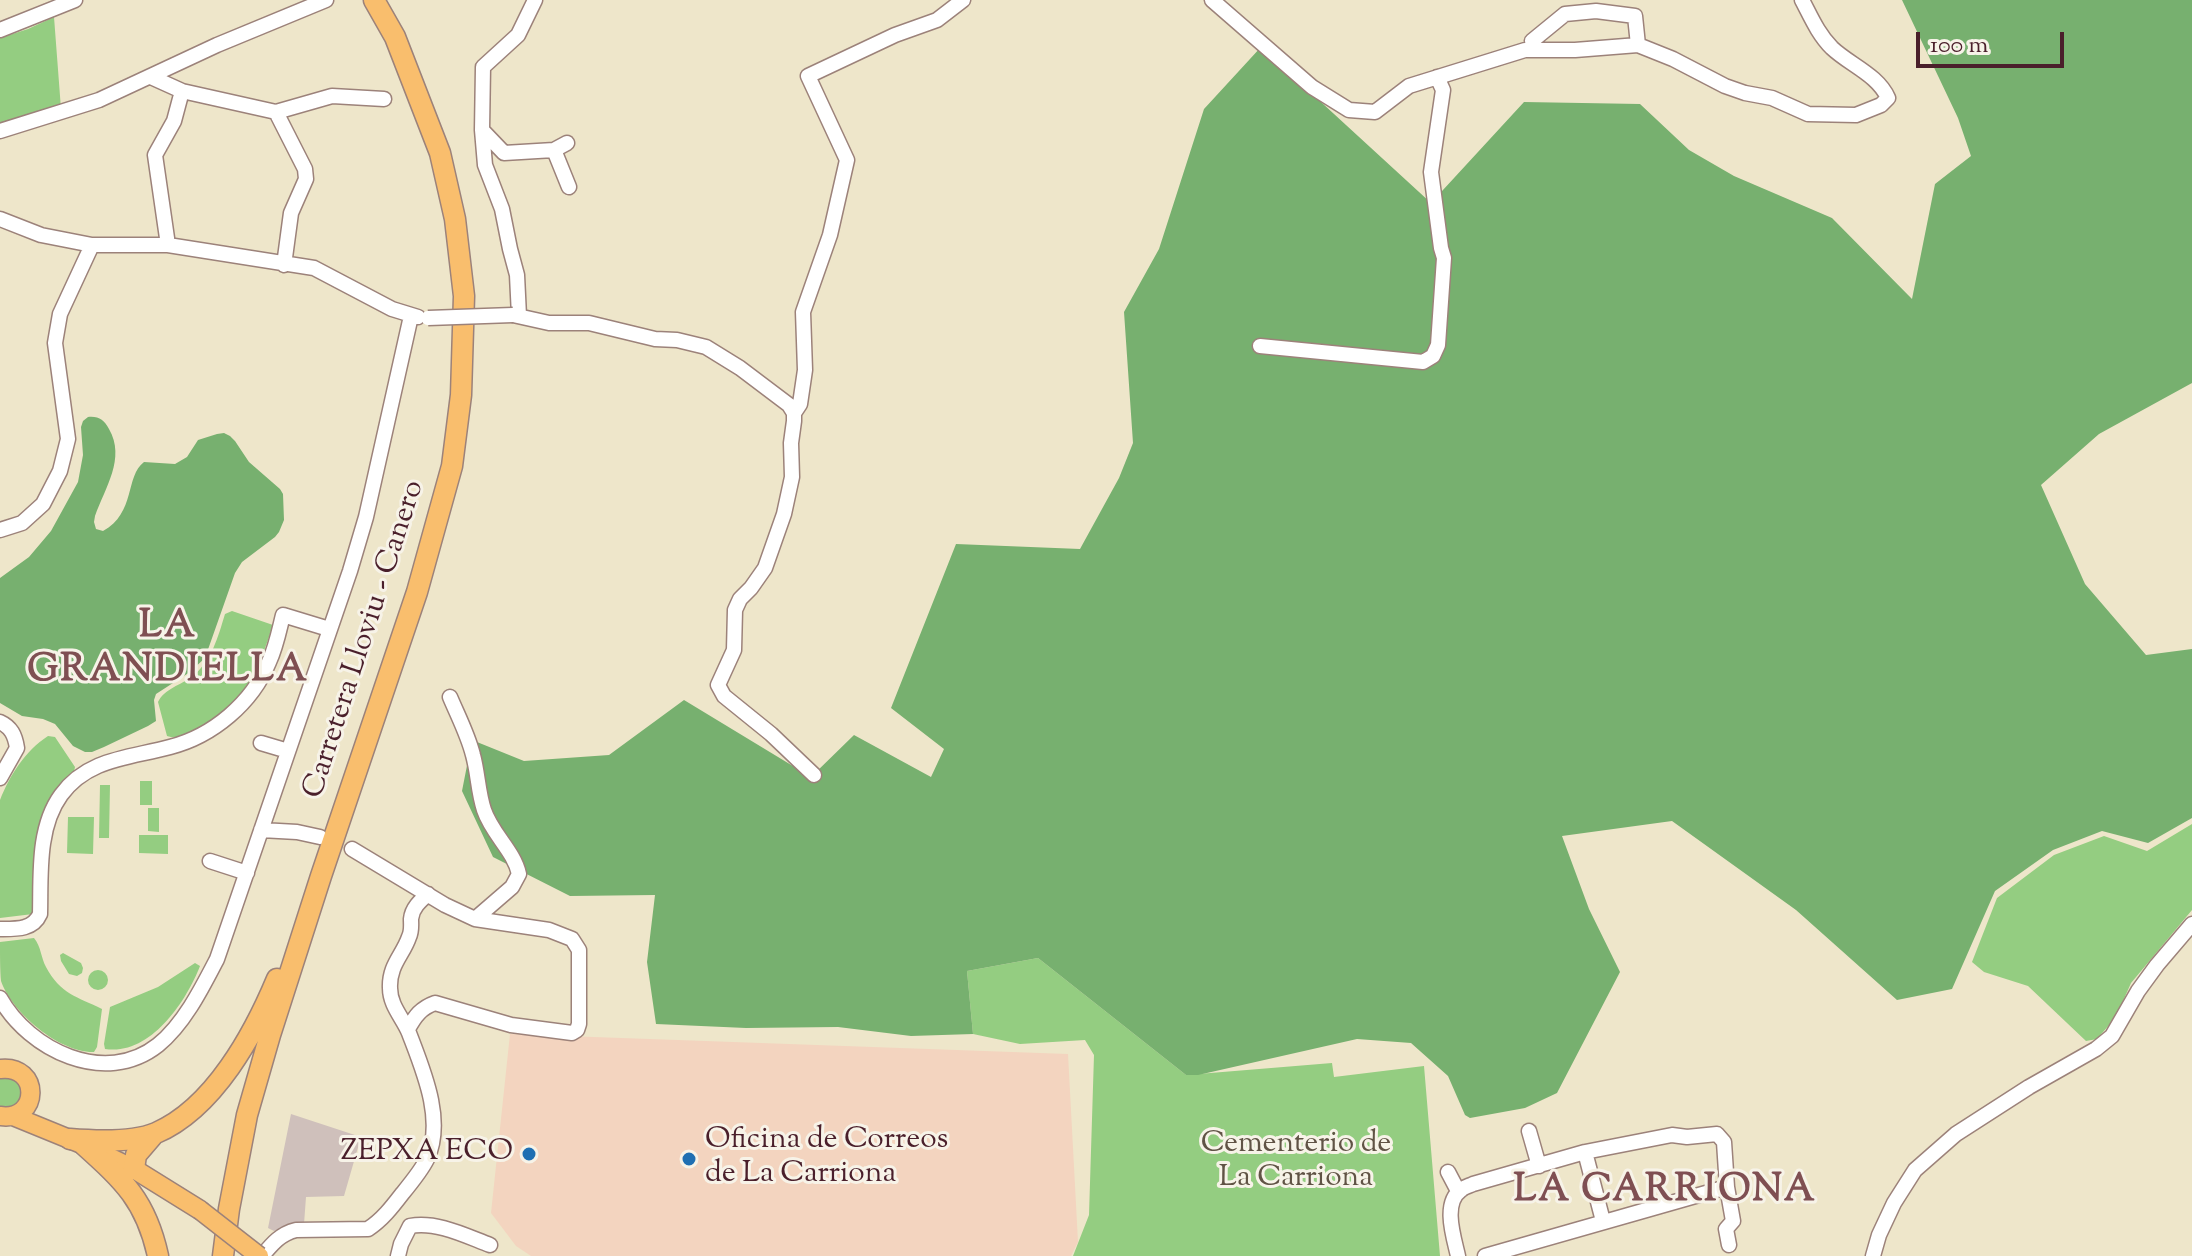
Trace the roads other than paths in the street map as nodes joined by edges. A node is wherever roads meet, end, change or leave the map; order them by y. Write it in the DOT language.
graph roads {
  1 [pos="75,0"];
  2 [pos="307,0"];
  3 [pos="326,0"];
  4 [pos="374,0"];
  5 [pos="535,0"];
  6 [pos="963,0"];
  7 [pos="1212,0"];
  8 [pos="1802,0"];
  9 [pos="269,22"];
  10 [pos="0,30"];
  11 [pos="1532,41"];
  12 [pos="1638,45"];
  13 [pos="151,77"];
  14 [pos="1437,77"];
  15 [pos="182,91"];
  16 [pos="384,99"];
  17 [pos="276,112"];
  18 [pos="482,130"];
  19 [pos="0,131"];
  20 [pos="569,187"];
  21 [pos="0,219"];
  22 [pos="92,245"];
  23 [pos="168,245"];
  24 [pos="284,265"];
  25 [pos="411,316"];
  26 [pos="516,316"];
  27 [pos="1260,346"];
  28 [pos="794,413"];
  29 [pos="0,530"];
  30 [pos="329,629"];
  31 [pos="450,697"];
  32 [pos="0,722"];
  33 [pos="261,743"];
  34 [pos="288,751"];
  35 [pos="814,775"];
  36 [pos="0,778"];
  37 [pos="261,830"];
  38 [pos="320,837"];
  39 [pos="352,849"];
  40 [pos="210,861"];
  41 [pos="247,873"];
  42 [pos="321,876"];
  43 [pos="428,894"];
  44 [pos="475,919"];
  45 [pos="2192,924"];
  46 [pos="0,929"];
  47 [pos="0,998"];
  48 [pos="408,1029"];
  49 [pos="5,1065"];
  50 [pos="30,1098"];
  51 [pos="247,1115"];
  52 [pos="7,1116"];
  53 [pos="1529,1131"];
  54 [pos="154,1134"];
  55 [pos="72,1140"];
  56 [pos="1585,1152"];
  57 [pos="1539,1166"];
  58 [pos="134,1169"];
  59 [pos="1448,1172"];
  60 [pos="1727,1187"];
  61 [pos="1458,1191"];
  62 [pos="1603,1221"];
  63 [pos="490,1245"];
  64 [pos="1729,1245"];
  65 [pos="158,1256"];
  66 [pos="223,1256"];
  67 [pos="231,1256"];
  68 [pos="260,1256"];
  69 [pos="398,1256"];
  70 [pos="1458,1256"];
  71 [pos="1485,1256"];
  72 [pos="1873,1256"];
  1 -- 10 [label="street"];
  2 -- 9 [label="street"];
  3 -- 9 [label="street"];
  4 -- 42 [label="highway, Carretera Lloviu - Canero"];
  5 -- 18 [label="street"];
  6 -- 28 [label="street"];
  7 -- 14 [label="street"];
  8 -- 12 [label="street"];
  9 -- 13 [label="street"];
  11 -- 12 [label="street"];
  12 -- 14 [label="street"];
  13 -- 15 [label="street"];
  13 -- 19 [label="street"];
  14 -- 27 [label="street"];
  15 -- 17 [label="street"];
  15 -- 23 [label="street"];
  16 -- 17 [label="street"];
  17 -- 24 [label="street"];
  18 -- 20 [label="street"];
  18 -- 26 [label="street"];
  21 -- 22 [label="street"];
  22 -- 23 [label="street"];
  22 -- 29 [label="street"];
  23 -- 24 [label="street"];
  24 -- 25 [label="street"];
  25 -- 26 [label="street, bridge"];
  25 -- 30 [label="street"];
  26 -- 28 [label="street"];
  28 -- 35 [label="street"];
  30 -- 34 [label="street"];
  30 -- 46 [label="street"];
  31 -- 44 [label="street"];
  32 -- 36 [label="street"];
  33 -- 34 [label="street"];
  34 -- 37 [label="street"];
  37 -- 38 [label="street"];
  37 -- 41 [label="street"];
  39 -- 43 [label="street"];
  40 -- 41 [label="street"];
  41 -- 47 [label="street"];
  42 -- 51 [label="highway, Carretera Lloviu - Canero"];
  42 -- 54 [label="highway"];
  43 -- 44 [label="street"];
  43 -- 48 [label="street"];
  44 -- 48 [label="street"];
  45 -- 72 [label="street"];
  48 -- 68 [label="street"];
  49 -- 50 [label="main road"];
  50 -- 52 [label="main road"];
  50 -- 55 [label="main road"];
  51 -- 66 [label="highway, Carretera Lloviu - Canero"];
  51 -- 67 [label="highway"];
  52 -- 55 [label="main road"];
  53 -- 57 [label="street"];
  54 -- 55 [label="highway"];
  54 -- 58 [label="highway"];
  55 -- 58 [label="main road"];
  55 -- 65 [label="highway"];
  56 -- 57 [label="street"];
  56 -- 60 [label="street"];
  56 -- 62 [label="street"];
  57 -- 61 [label="street"];
  58 -- 68 [label="main road, bridge"];
  59 -- 61 [label="street"];
  60 -- 62 [label="street"];
  60 -- 64 [label="street"];
  61 -- 70 [label="street"];
  62 -- 71 [label="street"];
  63 -- 69 [label="street"];
}
